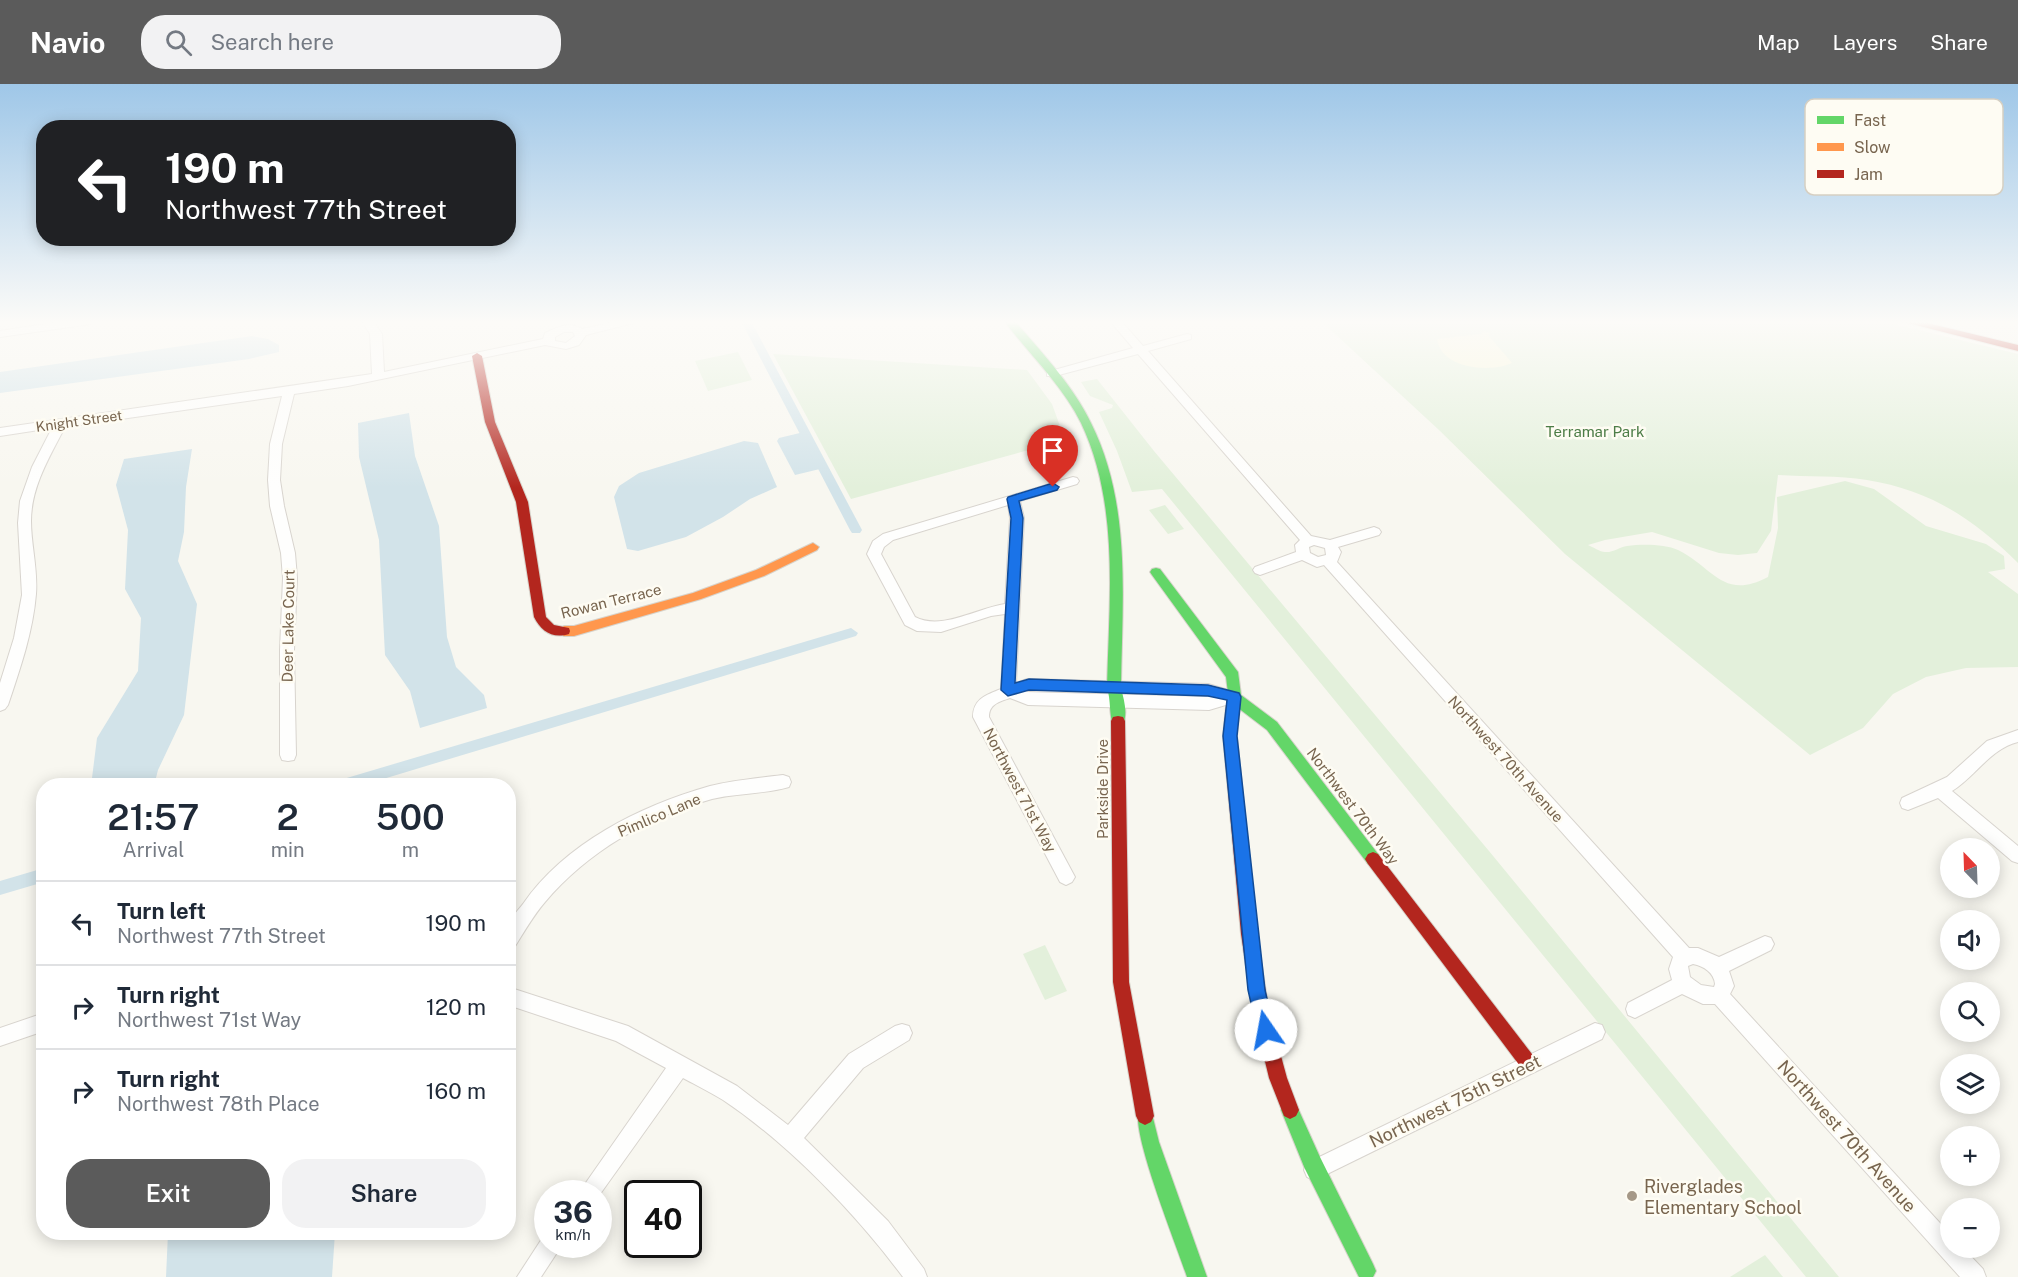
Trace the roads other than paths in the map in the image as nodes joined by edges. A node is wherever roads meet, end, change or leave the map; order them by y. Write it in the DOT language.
graph roads {
  1 [pos="378,377"];
  2 [pos="481,377"];
  3 [pos="1053,377"];
  4 [pos="1163,377"];
  5 [pos="289,392"];
  6 [pos="60,424"];
  7 [pos="0,432"];
  8 [pos="1073,481"];
  9 [pos="1013,499"];
  10 [pos="1374,532"];
  11 [pos="1308,541"];
  12 [pos="813,548"];
  13 [pos="1329,553"];
  14 [pos="1303,555"];
  15 [pos="1260,570"];
  16 [pos="1156,572"];
  17 [pos="1012,608"];
  18 [pos="1008,690"];
  19 [pos="1116,695"];
  20 [pos="1234,697"];
  21 [pos="0,705"];
  22 [pos="2018,736"];
  23 [pos="288,755"];
  24 [pos="783,782"];
  25 [pos="1941,790"];
  26 [pos="1908,803"];
  27 [pos="2018,856"];
  28 [pos="1066,878"];
  29 [pos="516,930"];
  30 [pos="1765,944"];
  31 [pos="1685,957"];
  32 [pos="1718,967"];
  33 [pos="1684,984"];
  34 [pos="1719,995"];
  35 [pos="516,999"];
  36 [pos="1635,1009"];
  37 [pos="36,1025"];
  38 [pos="1595,1032"];
  39 [pos="902,1033"];
  40 [pos="0,1036"];
  41 [pos="1529,1064"];
  42 [pos="680,1065"];
  43 [pos="790,1139"];
  44 [pos="1314,1170"];
  45 [pos="598,1180"];
  46 [pos="542,1258"];
  47 [pos="1366,1270"];
  48 [pos="528,1277"];
  49 [pos="916,1277"];
  50 [pos="1197,1277"];
  51 [pos="1975,1277"];
  1 -- 5 [label="street, Knight Street"];
  2 -- 12 [label="street, Rowan Terrace"];
  3 -- 19 [label="street, Parkside Drive"];
  4 -- 11 [label="street"];
  5 -- 6 [label="street, Knight Street"];
  5 -- 23 [label="street, Deer Lake Court"];
  6 -- 7 [label="street, Knight Street"];
  6 -- 21 [label="street"];
  8 -- 9 [label="street"];
  9 -- 17 [label="street"];
  9 -- 17 [label="street"];
  10 -- 13 [label="street"];
  11 -- 13 [label="street"];
  11 -- 14 [label="street"];
  13 -- 14 [label="street"];
  13 -- 31 [label="street, Northwest 70th Avenue"];
  14 -- 15 [label="street"];
  16 -- 20 [label="street"];
  17 -- 18 [label="street"];
  18 -- 19 [label="street"];
  18 -- 28 [label="street, Northwest 71st Way"];
  19 -- 20 [label="street"];
  19 -- 50 [label="street, Parkside Drive"];
  20 -- 41 [label="street, Northwest 70th Way"];
  20 -- 44 [label="street"];
  22 -- 25 [label="street"];
  24 -- 29 [label="street, Pimlico Lane"];
  25 -- 26 [label="street"];
  25 -- 27 [label="street"];
  30 -- 32 [label="street"];
  31 -- 32 [label="street"];
  31 -- 33 [label="street"];
  32 -- 34 [label="street"];
  33 -- 34 [label="street"];
  33 -- 36 [label="street"];
  34 -- 51 [label="street, Northwest 70th Avenue"];
  35 -- 42 [label="street"];
  37 -- 40 [label="street"];
  38 -- 41 [label="street, Northwest 75th Street"];
  39 -- 43 [label="street"];
  41 -- 44 [label="street, Northwest 75th Street"];
  42 -- 43 [label="street"];
  42 -- 45 [label="street"];
  43 -- 49 [label="street"];
  44 -- 47 [label="street"];
  46 -- 48 [label="street"];
}
